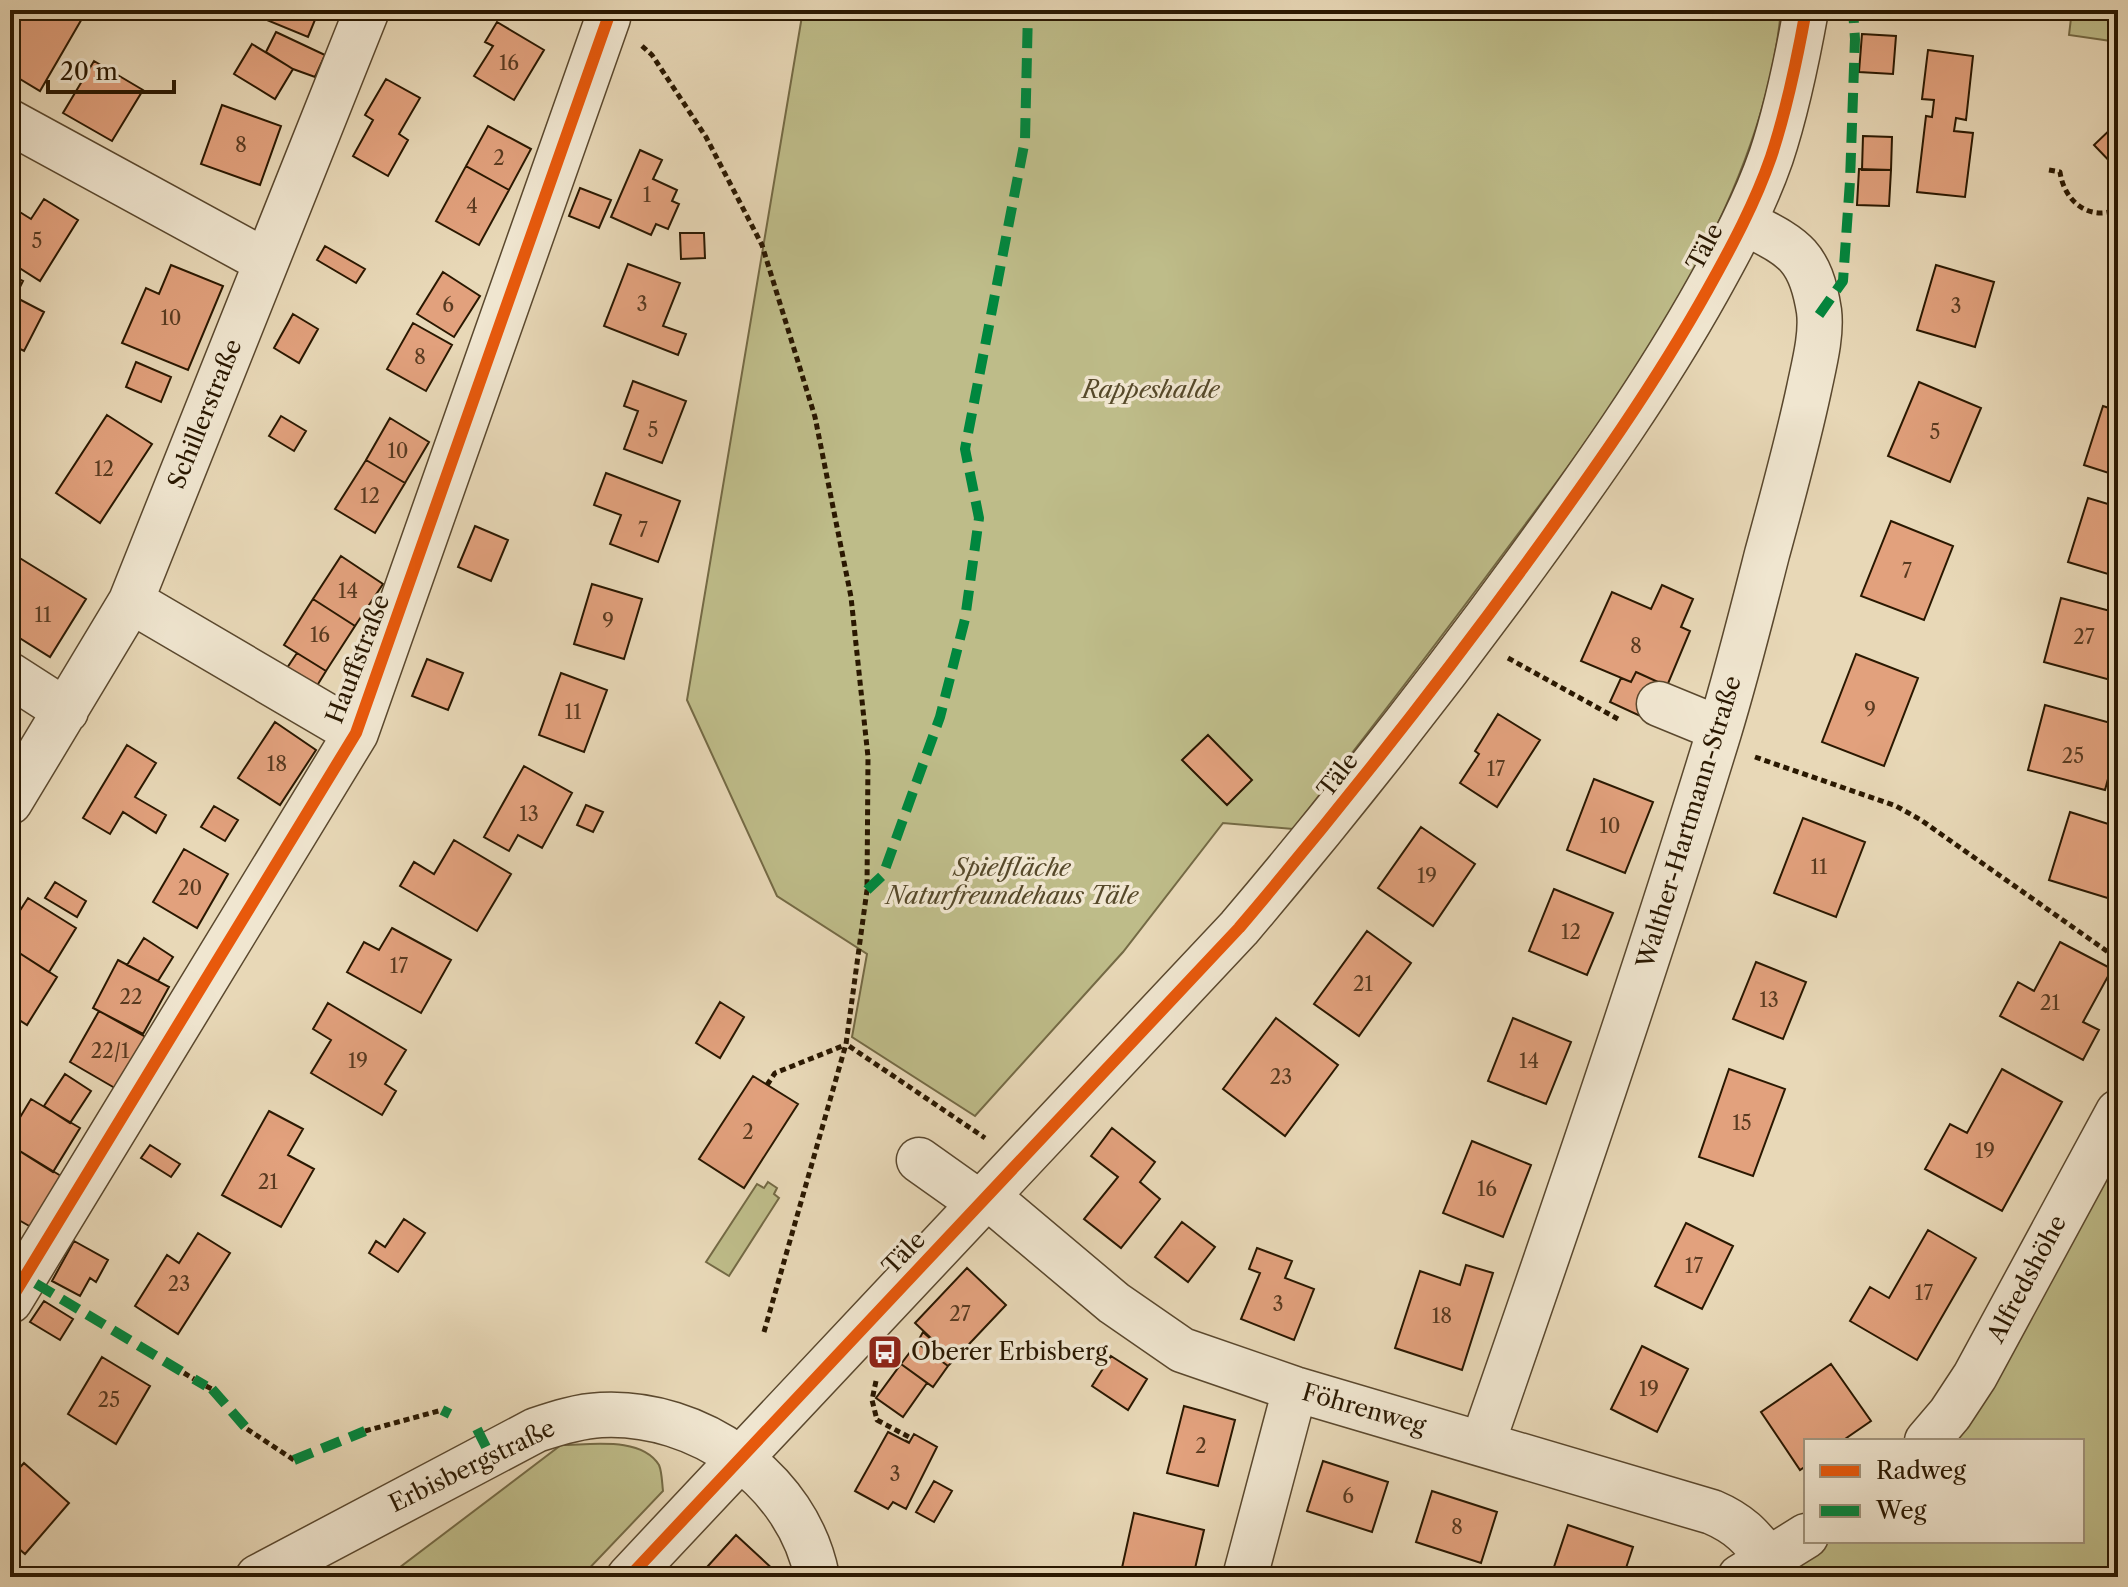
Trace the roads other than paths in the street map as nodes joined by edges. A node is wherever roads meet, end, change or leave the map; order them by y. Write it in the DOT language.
graph roads {
  1 [pos="367,10"];
  2 [pos="1806,10"];
  3 [pos="610,13"];
  4 [pos="10,122"];
  5 [pos="1744,222"];
  6 [pos="265,261"];
  7 [pos="131,601"];
  8 [pos="10,675"];
  9 [pos="66,711"];
  10 [pos="1641,712"];
  11 [pos="356,733"];
  12 [pos="1718,736"];
  13 [pos="10,802"];
  14 [pos="2118,1112"];
  15 [pos="919,1160"];
  16 [pos="985,1200"];
  17 [pos="10,1301"];
  18 [pos="1295,1389"];
  19 [pos="1929,1439"];
  20 [pos="1483,1442"];
  21 [pos="739,1458"];
  22 [pos="1804,1537"];
  23 [pos="1754,1568"];
  24 [pos="258,1577"];
  25 [pos="629,1577"];
  26 [pos="817,1577"];
  27 [pos="1245,1577"];
  1 -- 6 [label="street, Schillerstraße"];
  2 -- 5 [label="street, Täle"];
  3 -- 11 [label="street, Hauffstraße"];
  4 -- 6 [label="street"];
  5 -- 12 [label="street, Walther-Hartmann-Straße"];
  5 -- 16 [label="street, Täle"];
  6 -- 7 [label="street, Schillerstraße"];
  7 -- 9 [label="street, Schillerstraße"];
  7 -- 11 [label="street, Hauffstraße"];
  8 -- 9 [label="street"];
  9 -- 13 [label="street, Schillerstraße"];
  10 -- 12 [label="street"];
  11 -- 17 [label="street, Hauffstraße"];
  12 -- 20 [label="street, Walther-Hartmann-Straße"];
  14 -- 19 [label="street, Alfredshöhe"];
  15 -- 16 [label="street, Föhrenweg"];
  16 -- 18 [label="street, Föhrenweg"];
  16 -- 21 [label="street, Täle"];
  18 -- 20 [label="street, Föhrenweg"];
  18 -- 27 [label="street"];
  20 -- 23 [label="street, Föhrenweg"];
  21 -- 24 [label="street, Erbisbergstraße"];
  21 -- 25 [label="street"];
  21 -- 26 [label="street, Erbisbergstraße"];
  22 -- 23 [label="street"];
}
